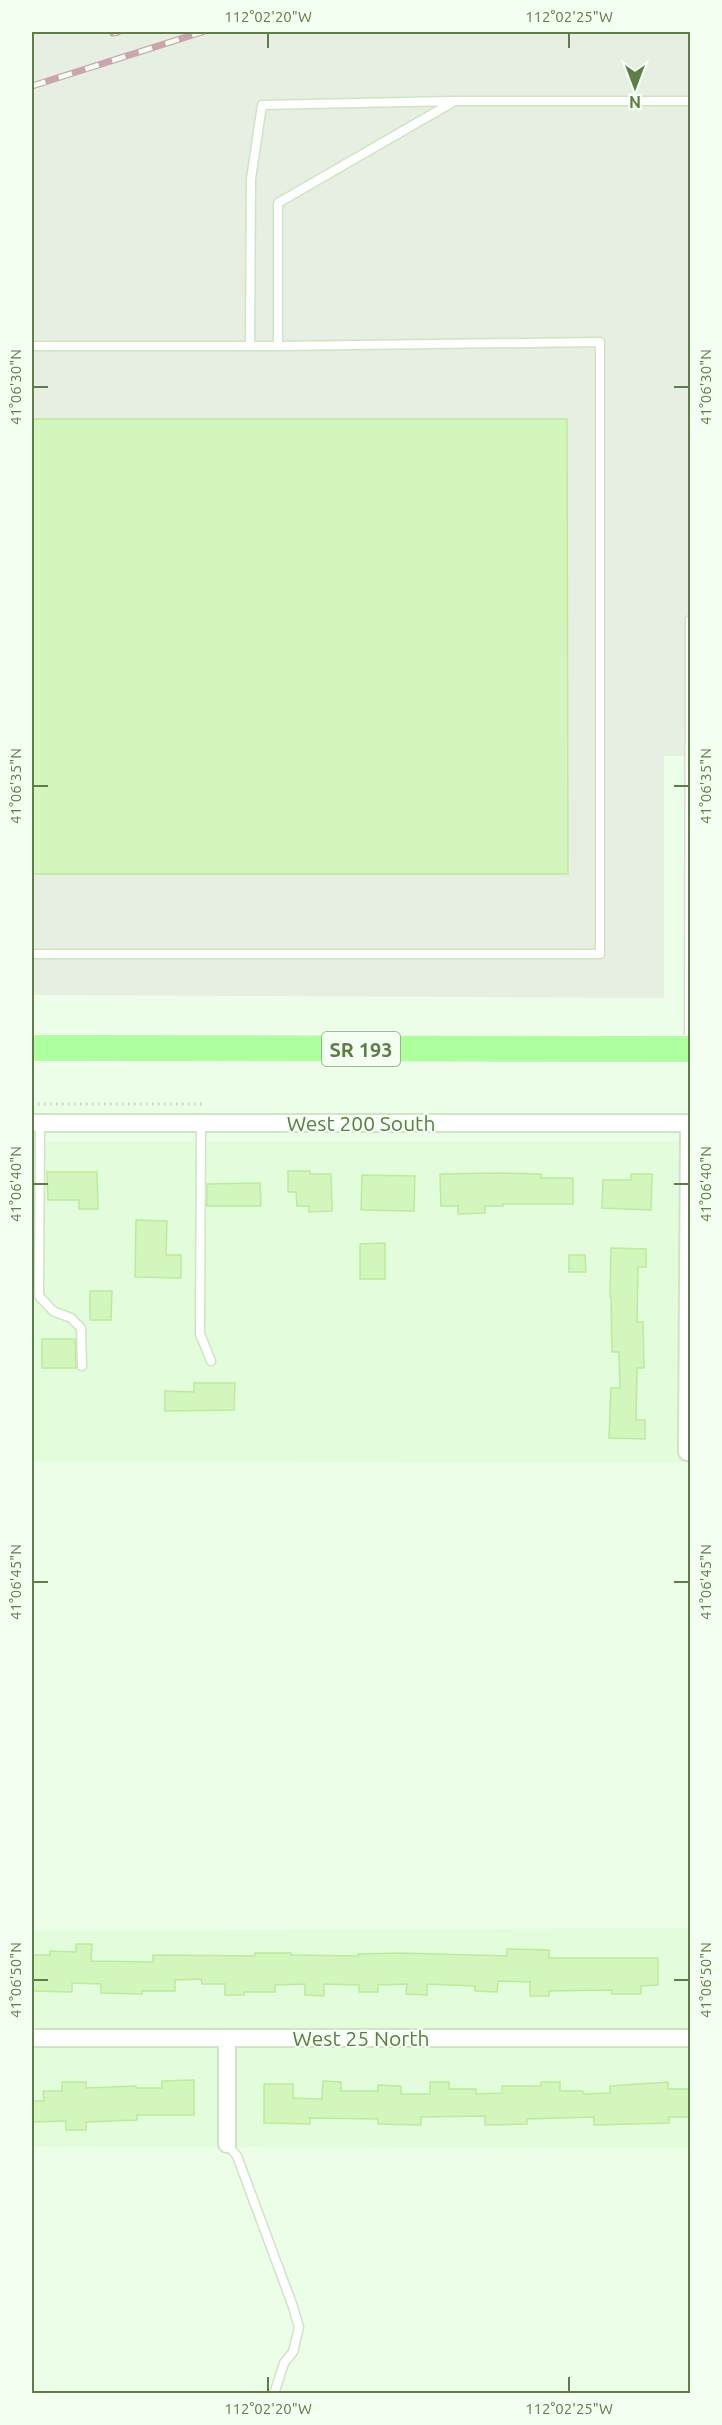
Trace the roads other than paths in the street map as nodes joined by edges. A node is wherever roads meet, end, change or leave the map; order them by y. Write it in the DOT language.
graph roads {
  1 [pos="453,101"];
  2 [pos="690,101"];
  3 [pos="32,346"];
  4 [pos="250,346"];
  5 [pos="278,346"];
  6 [pos="690,620"];
  7 [pos="690,739"];
  8 [pos="32,954"];
  9 [pos="32,1048"];
  10 [pos="690,1049"];
  11 [pos="36,1123"];
  12 [pos="201,1123"];
  13 [pos="690,1123"];
  14 [pos="689,1353"];
  15 [pos="211,1361"];
  16 [pos="82,1366"];
  17 [pos="687,1452"];
  18 [pos="32,2038"];
  19 [pos="227,2038"];
  20 [pos="690,2038"];
  21 [pos="227,2144"];
  22 [pos="274,2394"];
  1 -- 2 [label="lane"];
  1 -- 4 [label="lane"];
  1 -- 5 [label="lane"];
  3 -- 4 [label="lane"];
  4 -- 5 [label="lane"];
  5 -- 8 [label="lane"];
  6 -- 7 [label="lane"];
  7 -- 10 [label="lane"];
  9 -- 10 [label="main road, SR 193"];
  11 -- 12 [label="street, West 200 South"];
  11 -- 16 [label="lane"];
  12 -- 13 [label="street, West 200 South"];
  12 -- 15 [label="lane"];
  13 -- 14 [label="street"];
  14 -- 17 [label="street"];
  18 -- 19 [label="street, West 25 North"];
  19 -- 20 [label="street, West 25 North"];
  19 -- 21 [label="street"];
  21 -- 22 [label="lane"];
}
